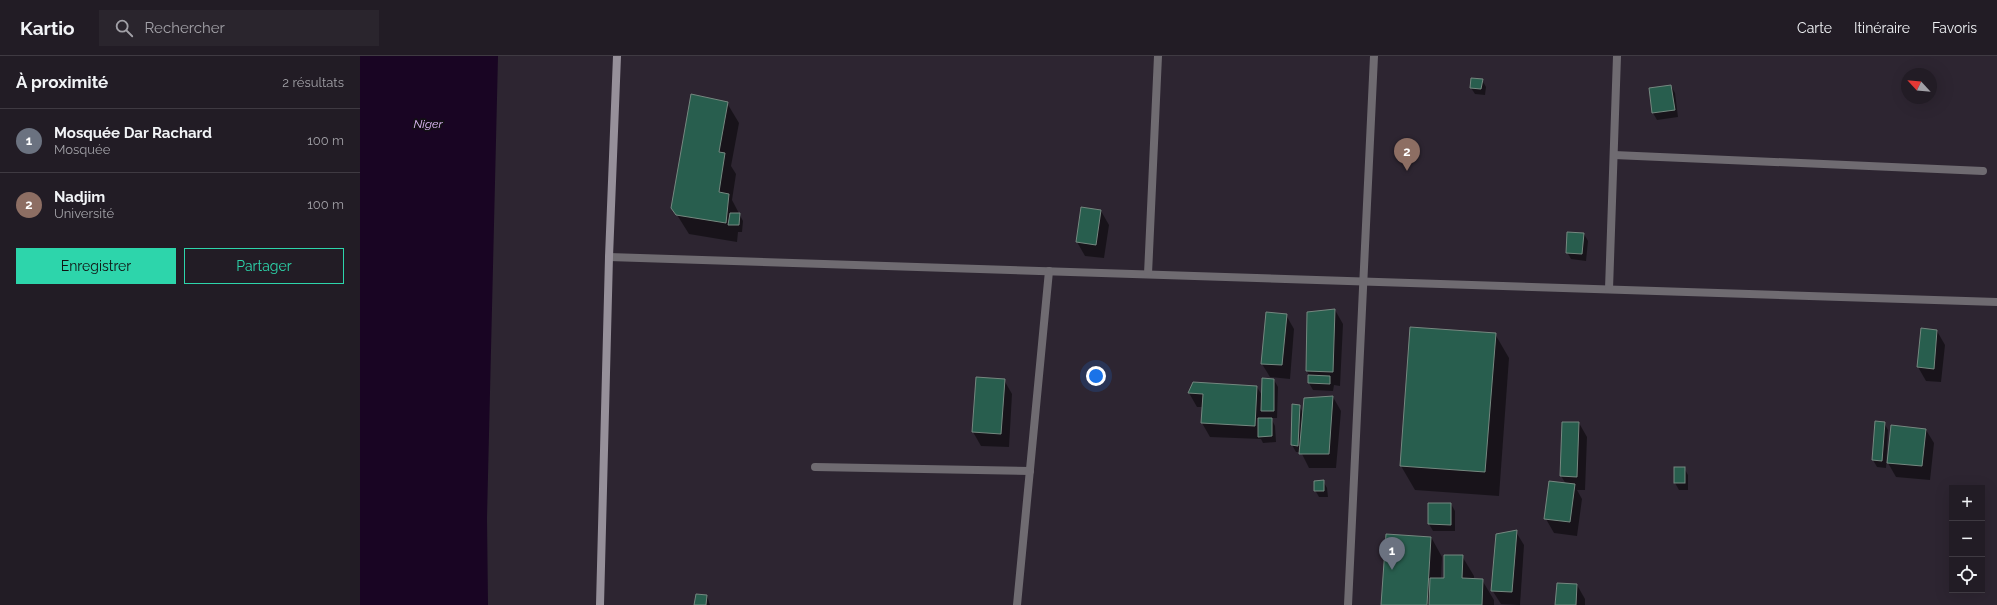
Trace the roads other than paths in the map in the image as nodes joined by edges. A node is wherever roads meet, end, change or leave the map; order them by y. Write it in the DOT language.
graph roads {
  1 [pos="617,56"];
  2 [pos="1158,56"];
  3 [pos="1374,56"];
  4 [pos="1617,56"];
  5 [pos="1614,155"];
  6 [pos="1982,171"];
  7 [pos="609,257"];
  8 [pos="1049,271"];
  9 [pos="1148,274"];
  10 [pos="1364,281"];
  11 [pos="1609,289"];
  12 [pos="1997,302"];
  13 [pos="815,467"];
  14 [pos="1030,471"];
  15 [pos="600,605"];
  16 [pos="1017,605"];
  17 [pos="1348,605"];
  1 -- 7 [label="main road"];
  2 -- 9 [label="street"];
  3 -- 10 [label="street"];
  4 -- 5 [label="street"];
  5 -- 6 [label="street"];
  5 -- 11 [label="street"];
  7 -- 8 [label="street"];
  7 -- 15 [label="main road"];
  8 -- 9 [label="street"];
  8 -- 14 [label="street"];
  9 -- 10 [label="street"];
  10 -- 11 [label="street"];
  10 -- 17 [label="street"];
  11 -- 12 [label="street"];
  13 -- 14 [label="street"];
  14 -- 16 [label="street"];
}
